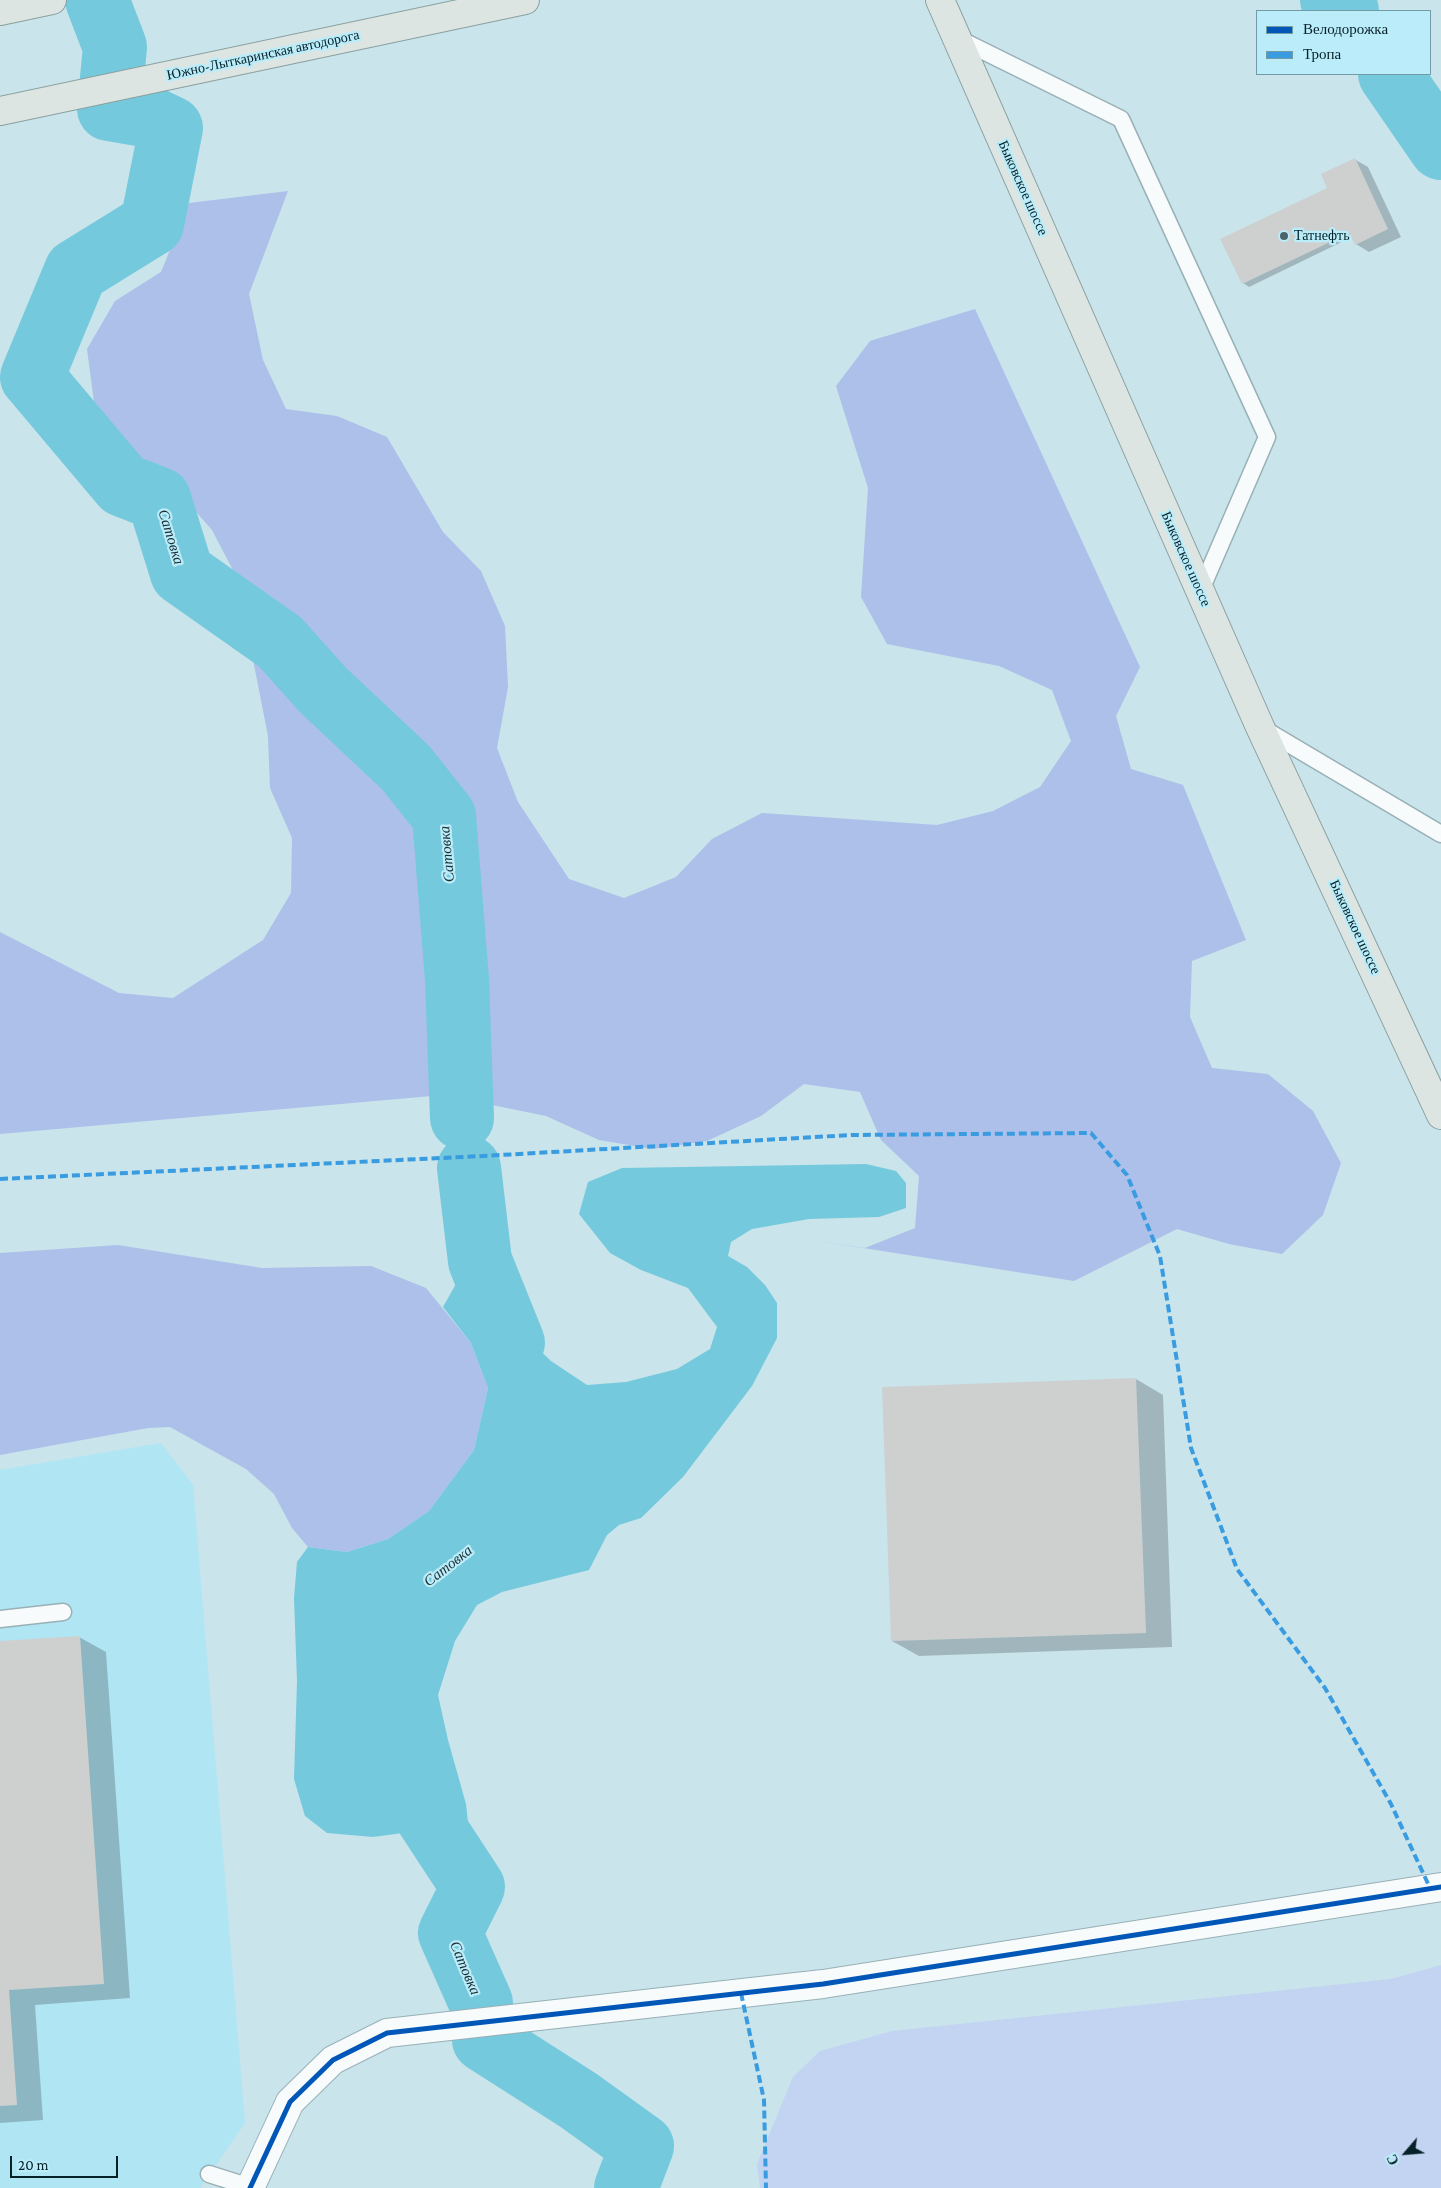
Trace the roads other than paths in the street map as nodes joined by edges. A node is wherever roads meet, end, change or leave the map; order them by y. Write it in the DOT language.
graph roads {
  1 [pos="52,0"];
  2 [pos="525,0"];
  3 [pos="940,0"];
  4 [pos="0,11"];
  5 [pos="957,38"];
  6 [pos="0,110"];
  7 [pos="1200,592"];
  8 [pos="1260,727"];
  9 [pos="1441,834"];
  10 [pos="1438,1104"];
  11 [pos="63,1612"];
  12 [pos="0,1618"];
  13 [pos="1441,1887"];
  14 [pos="209,2174"];
  15 [pos="250,2188"];
  1 -- 4 [label="main road"];
  2 -- 6 [label="main road, Южно-Лыткаринская автодорога"];
  3 -- 5 [label="main road, Быковское шоссе"];
  5 -- 7 [label="main road, Быковское шоссе"];
  5 -- 7 [label="lane"];
  7 -- 8 [label="main road, Быковское шоссе"];
  8 -- 9 [label="lane"];
  8 -- 10 [label="main road, Быковское шоссе"];
  11 -- 12 [label="lane"];
  13 -- 15 [label="street"];
  14 -- 15 [label="lane"];
}
